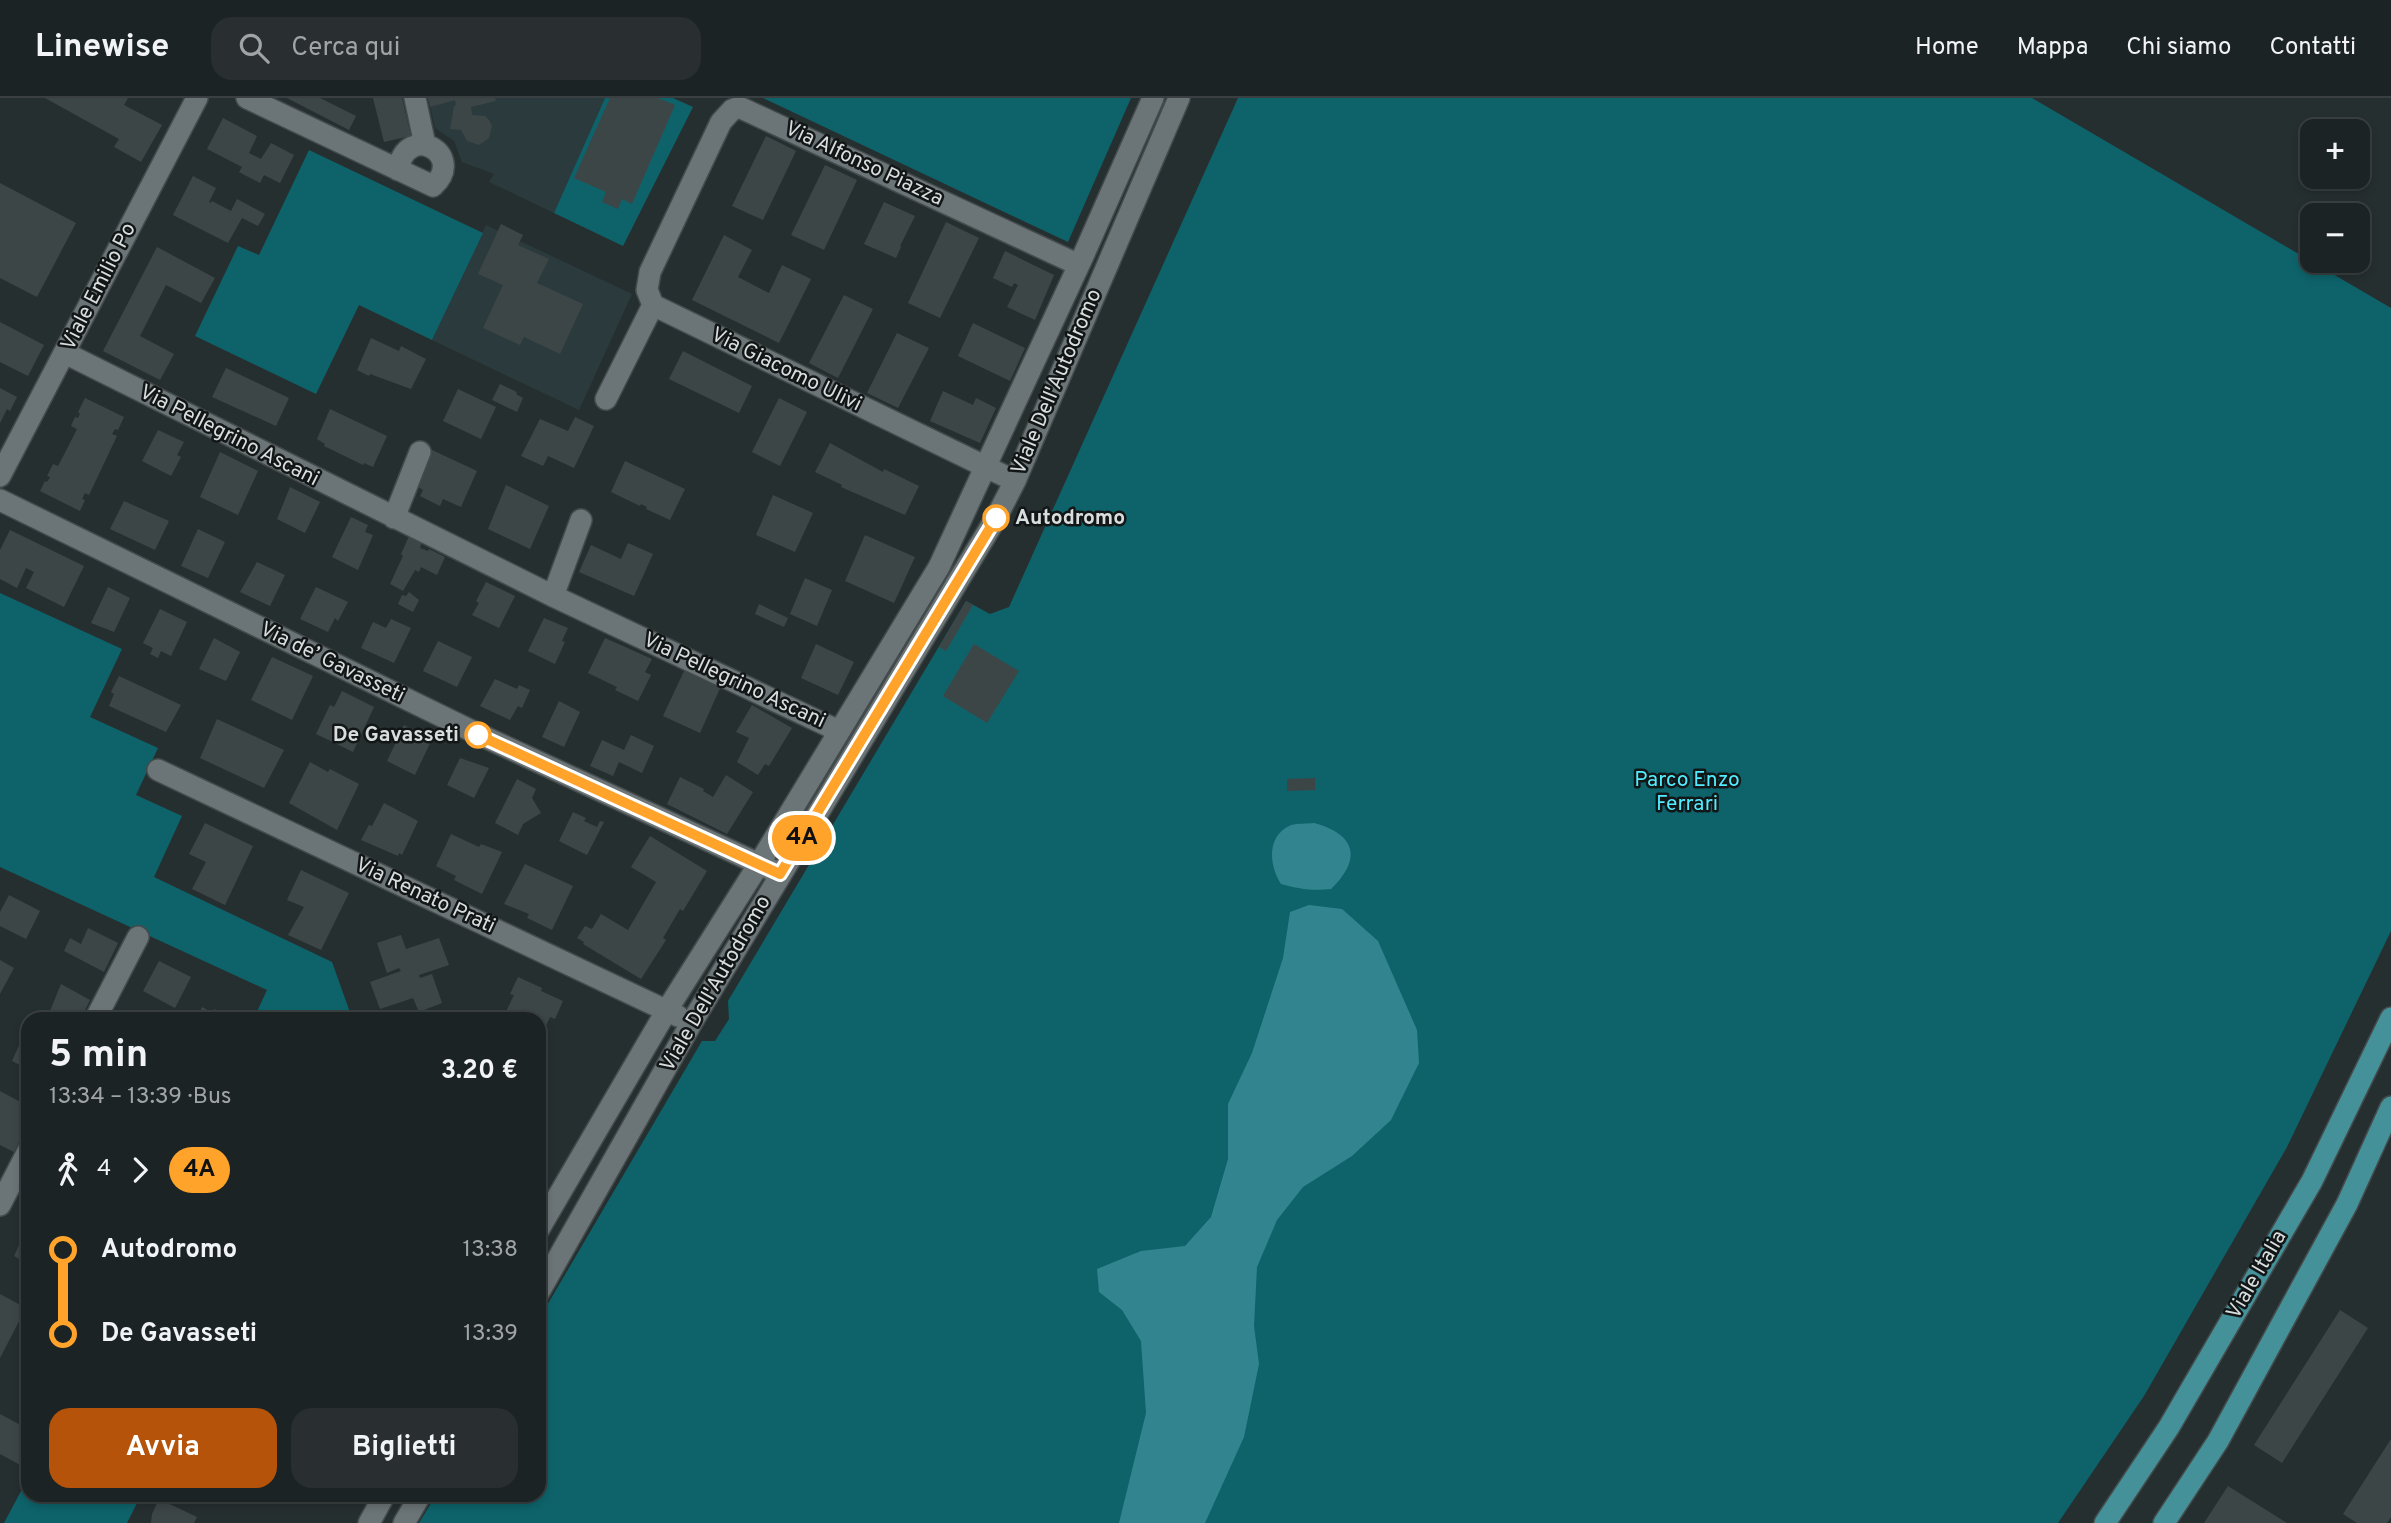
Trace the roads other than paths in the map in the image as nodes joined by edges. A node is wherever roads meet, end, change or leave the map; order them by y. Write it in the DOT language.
graph roads {
  1 [pos="197,98"];
  2 [pos="415,98"];
  3 [pos="1153,98"];
  4 [pos="1179,98"];
  5 [pos="258,100"];
  6 [pos="425,145"];
  7 [pos="398,170"];
  8 [pos="1101,218"];
  9 [pos="1123,229"];
  10 [pos="1079,265"];
  11 [pos="653,305"];
  12 [pos="65,353"];
  13 [pos="606,399"];
  14 [pos="420,452"];
  15 [pos="985,467"];
  16 [pos="0,476"];
  17 [pos="1015,481"];
  18 [pos="0,500"];
  19 [pos="394,518"];
  20 [pos="580,520"];
  21 [pos="939,567"];
  22 [pos="961,578"];
  23 [pos="553,596"];
  24 [pos="839,731"];
  25 [pos="158,770"];
  26 [pos="759,864"];
  27 [pos="780,874"];
  28 [pos="138,937"];
  29 [pos="667,1010"];
  30 [pos="99,1012"];
  31 [pos="2391,1018"];
  32 [pos="692,1022"];
  33 [pos="2391,1107"];
  34 [pos="19,1164"];
  35 [pos="0,1205"];
  36 [pos="546,1217"];
  37 [pos="546,1280"];
  38 [pos="381,1502"];
  39 [pos="416,1502"];
  40 [pos="369,1523"];
  41 [pos="404,1523"];
  42 [pos="2105,1523"];
  43 [pos="2164,1523"];
  1 -- 12 [label="street, Viale Emilio Po"];
  2 -- 6 [label="street"];
  3 -- 8 [label="street, Viale Dell'Autodromo"];
  4 -- 9 [label="street, Viale Dell'Autodromo"];
  5 -- 7 [label="street"];
  6 -- 7 [label="street"];
  6 -- 7 [label="street"];
  8 -- 9 [label="street"];
  8 -- 10 [label="street, Viale Dell'Autodromo"];
  9 -- 17 [label="street, Viale Dell'Autodromo"];
  10 -- 11 [label="street, Via Alfonso Piazza"];
  10 -- 15 [label="street, Viale Dell'Autodromo"];
  11 -- 13 [label="street"];
  11 -- 15 [label="street, Via Giacomo Ulivi"];
  12 -- 16 [label="street, Viale Emilio Po"];
  12 -- 19 [label="street, Via Pellegrino Ascani"];
  14 -- 19 [label="street"];
  15 -- 17 [label="street, Via Giacomo Ulivi"];
  15 -- 21 [label="street, Viale Dell'Autodromo"];
  17 -- 22 [label="street, Viale Dell'Autodromo"];
  18 -- 26 [label="street, Via de’ Gavasseti"];
  19 -- 23 [label="street, Via Pellegrino Ascani"];
  20 -- 23 [label="street"];
  21 -- 22 [label="street"];
  21 -- 24 [label="street, Viale Dell'Autodromo"];
  22 -- 27 [label="street, Viale Dell'Autodromo"];
  23 -- 24 [label="street, Via Pellegrino Ascani"];
  24 -- 26 [label="street, Viale Dell'Autodromo"];
  25 -- 29 [label="street, Via Renato Prati"];
  26 -- 27 [label="street, Via de’ Gavasseti"];
  26 -- 29 [label="street, Viale Dell'Autodromo"];
  27 -- 32 [label="street, Viale Dell'Autodromo"];
  28 -- 30 [label="street"];
  29 -- 32 [label="street, Via Renato Prati"];
  29 -- 36 [label="street, Viale Dell'Autodromo"];
  31 -- 42 [label="main road, Viale Italia"];
  32 -- 37 [label="street, Viale Dell'Autodromo"];
  33 -- 43 [label="main road, Viale Italia"];
  34 -- 35 [label="street"];
  38 -- 40 [label="street"];
  39 -- 41 [label="street"];
}
